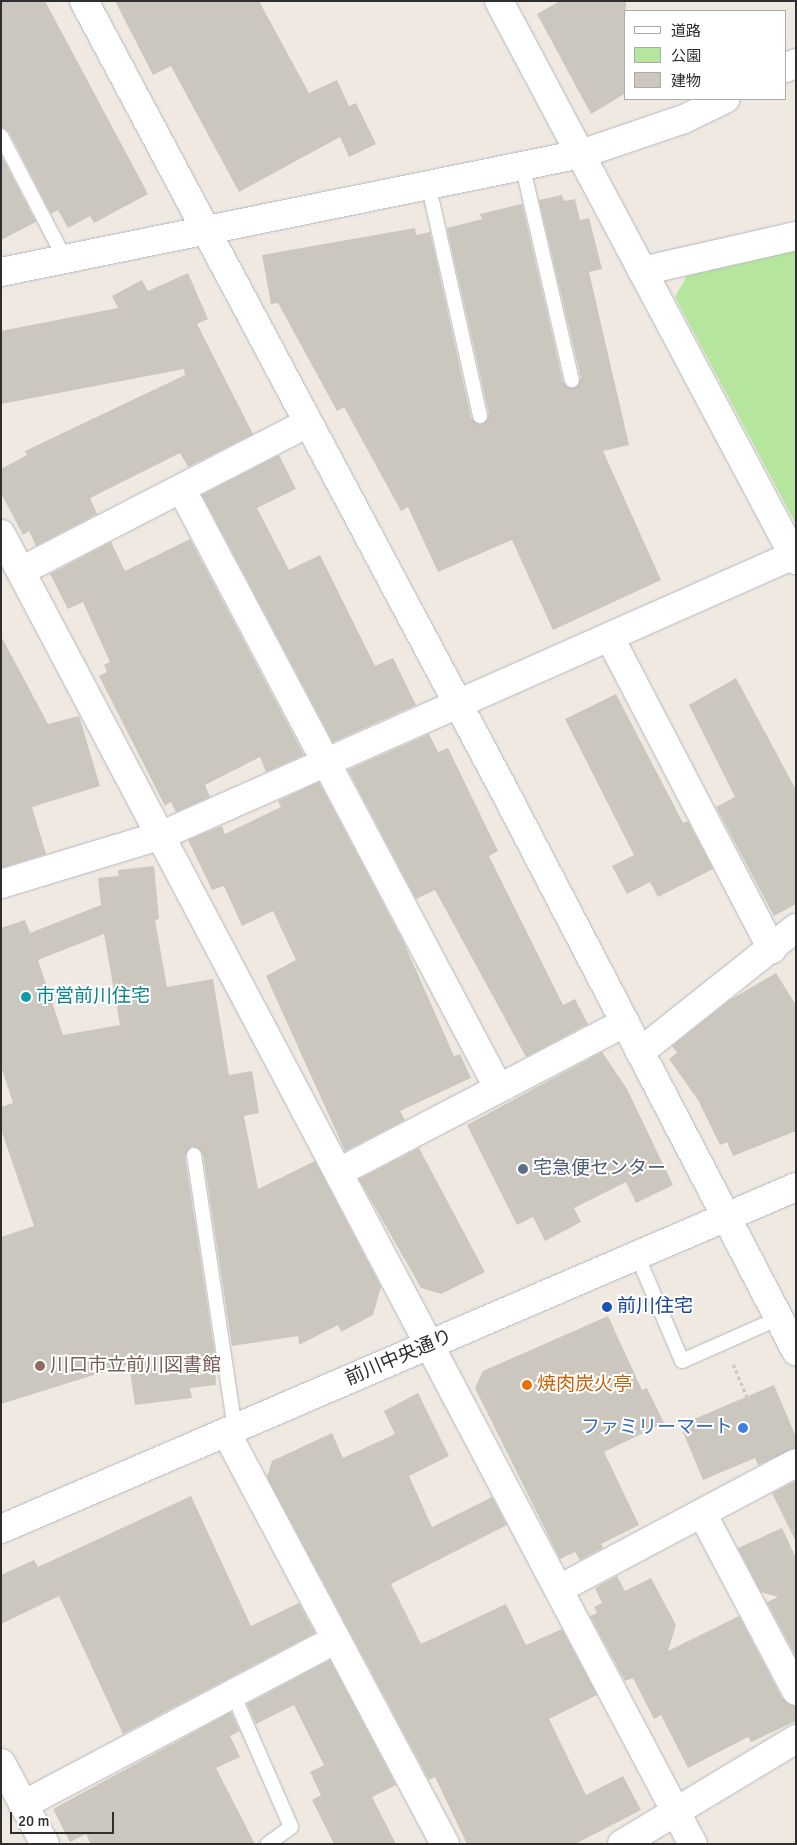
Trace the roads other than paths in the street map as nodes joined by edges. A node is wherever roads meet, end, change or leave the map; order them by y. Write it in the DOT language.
graph roads {
  1 [pos="84,1"];
  2 [pos="499,1"];
  3 [pos="723,100"];
  4 [pos="1,136"];
  5 [pos="581,154"];
  6 [pos="522,164"];
  7 [pos="428,183"];
  8 [pos="204,230"];
  9 [pos="796,236"];
  10 [pos="65,259"];
  11 [pos="642,271"];
  12 [pos="1,272"];
  13 [pos="572,380"];
  14 [pos="480,416"];
  15 [pos="306,424"];
  16 [pos="182,490"];
  17 [pos="1,534"];
  18 [pos="795,556"];
  19 [pos="21,571"];
  20 [pos="610,638"];
  21 [pos="458,706"];
  22 [pos="328,762"];
  23 [pos="162,835"];
  24 [pos="1,884"];
  25 [pos="796,928"];
  26 [pos="772,949"];
  27 [pos="624,1023"];
  28 [pos="640,1052"];
  29 [pos="498,1086"];
  30 [pos="194,1155"];
  31 [pos="339,1172"];
  32 [pos="796,1186"];
  33 [pos="726,1216"];
  34 [pos="638,1255"];
  35 [pos="779,1318"];
  36 [pos="430,1344"];
  37 [pos="796,1350"];
  38 [pos="231,1430"];
  39 [pos="796,1463"];
  40 [pos="702,1515"];
  41 [pos="1,1529"];
  42 [pos="559,1589"];
  43 [pos="336,1639"];
  44 [pos="796,1692"];
  45 [pos="233,1694"];
  46 [pos="796,1739"];
  47 [pos="1,1763"];
  48 [pos="24,1805"];
  49 [pos="676,1812"];
  50 [pos="45,1844"];
  51 [pos="268,1844"];
  52 [pos="445,1844"];
  53 [pos="622,1844"];
  54 [pos="693,1844"];
  1 -- 8 [label="street"];
  2 -- 5 [label="street"];
  3 -- 5 [label="street"];
  4 -- 10 [label="lane"];
  5 -- 6 [label="street"];
  5 -- 11 [label="street"];
  6 -- 7 [label="street"];
  6 -- 13 [label="lane"];
  7 -- 8 [label="street"];
  7 -- 14 [label="lane"];
  8 -- 10 [label="street"];
  8 -- 15 [label="street"];
  9 -- 11 [label="street"];
  10 -- 12 [label="street"];
  11 -- 18 [label="street"];
  15 -- 16 [label="street"];
  15 -- 21 [label="street"];
  16 -- 19 [label="street"];
  16 -- 22 [label="street"];
  17 -- 19 [label="street"];
  18 -- 20 [label="street"];
  19 -- 23 [label="street"];
  20 -- 21 [label="street"];
  20 -- 26 [label="street"];
  21 -- 22 [label="street"];
  21 -- 27 [label="street"];
  22 -- 23 [label="street"];
  22 -- 29 [label="street"];
  23 -- 24 [label="street"];
  23 -- 31 [label="street"];
  25 -- 26 [label="street"];
  26 -- 28 [label="street"];
  27 -- 28 [label="street"];
  27 -- 29 [label="street"];
  28 -- 33 [label="street"];
  29 -- 31 [label="street"];
  30 -- 38 [label="lane"];
  31 -- 36 [label="street"];
  32 -- 33 [label="street, 前川中央通り"];
  33 -- 34 [label="street, 前川中央通り"];
  33 -- 35 [label="street"];
  34 -- 35 [label="lane"];
  34 -- 36 [label="street, 前川中央通り"];
  35 -- 37 [label="street"];
  36 -- 38 [label="street, 前川中央通り"];
  36 -- 42 [label="street"];
  38 -- 41 [label="street, 前川中央通り"];
  38 -- 43 [label="street"];
  39 -- 40 [label="street"];
  40 -- 42 [label="street"];
  40 -- 44 [label="street"];
  42 -- 49 [label="street"];
  43 -- 45 [label="street"];
  43 -- 52 [label="street"];
  45 -- 48 [label="street"];
  45 -- 51 [label="lane"];
  46 -- 49 [label="street"];
  47 -- 48 [label="street"];
  48 -- 50 [label="street"];
  49 -- 53 [label="street"];
  49 -- 54 [label="street"];
}
